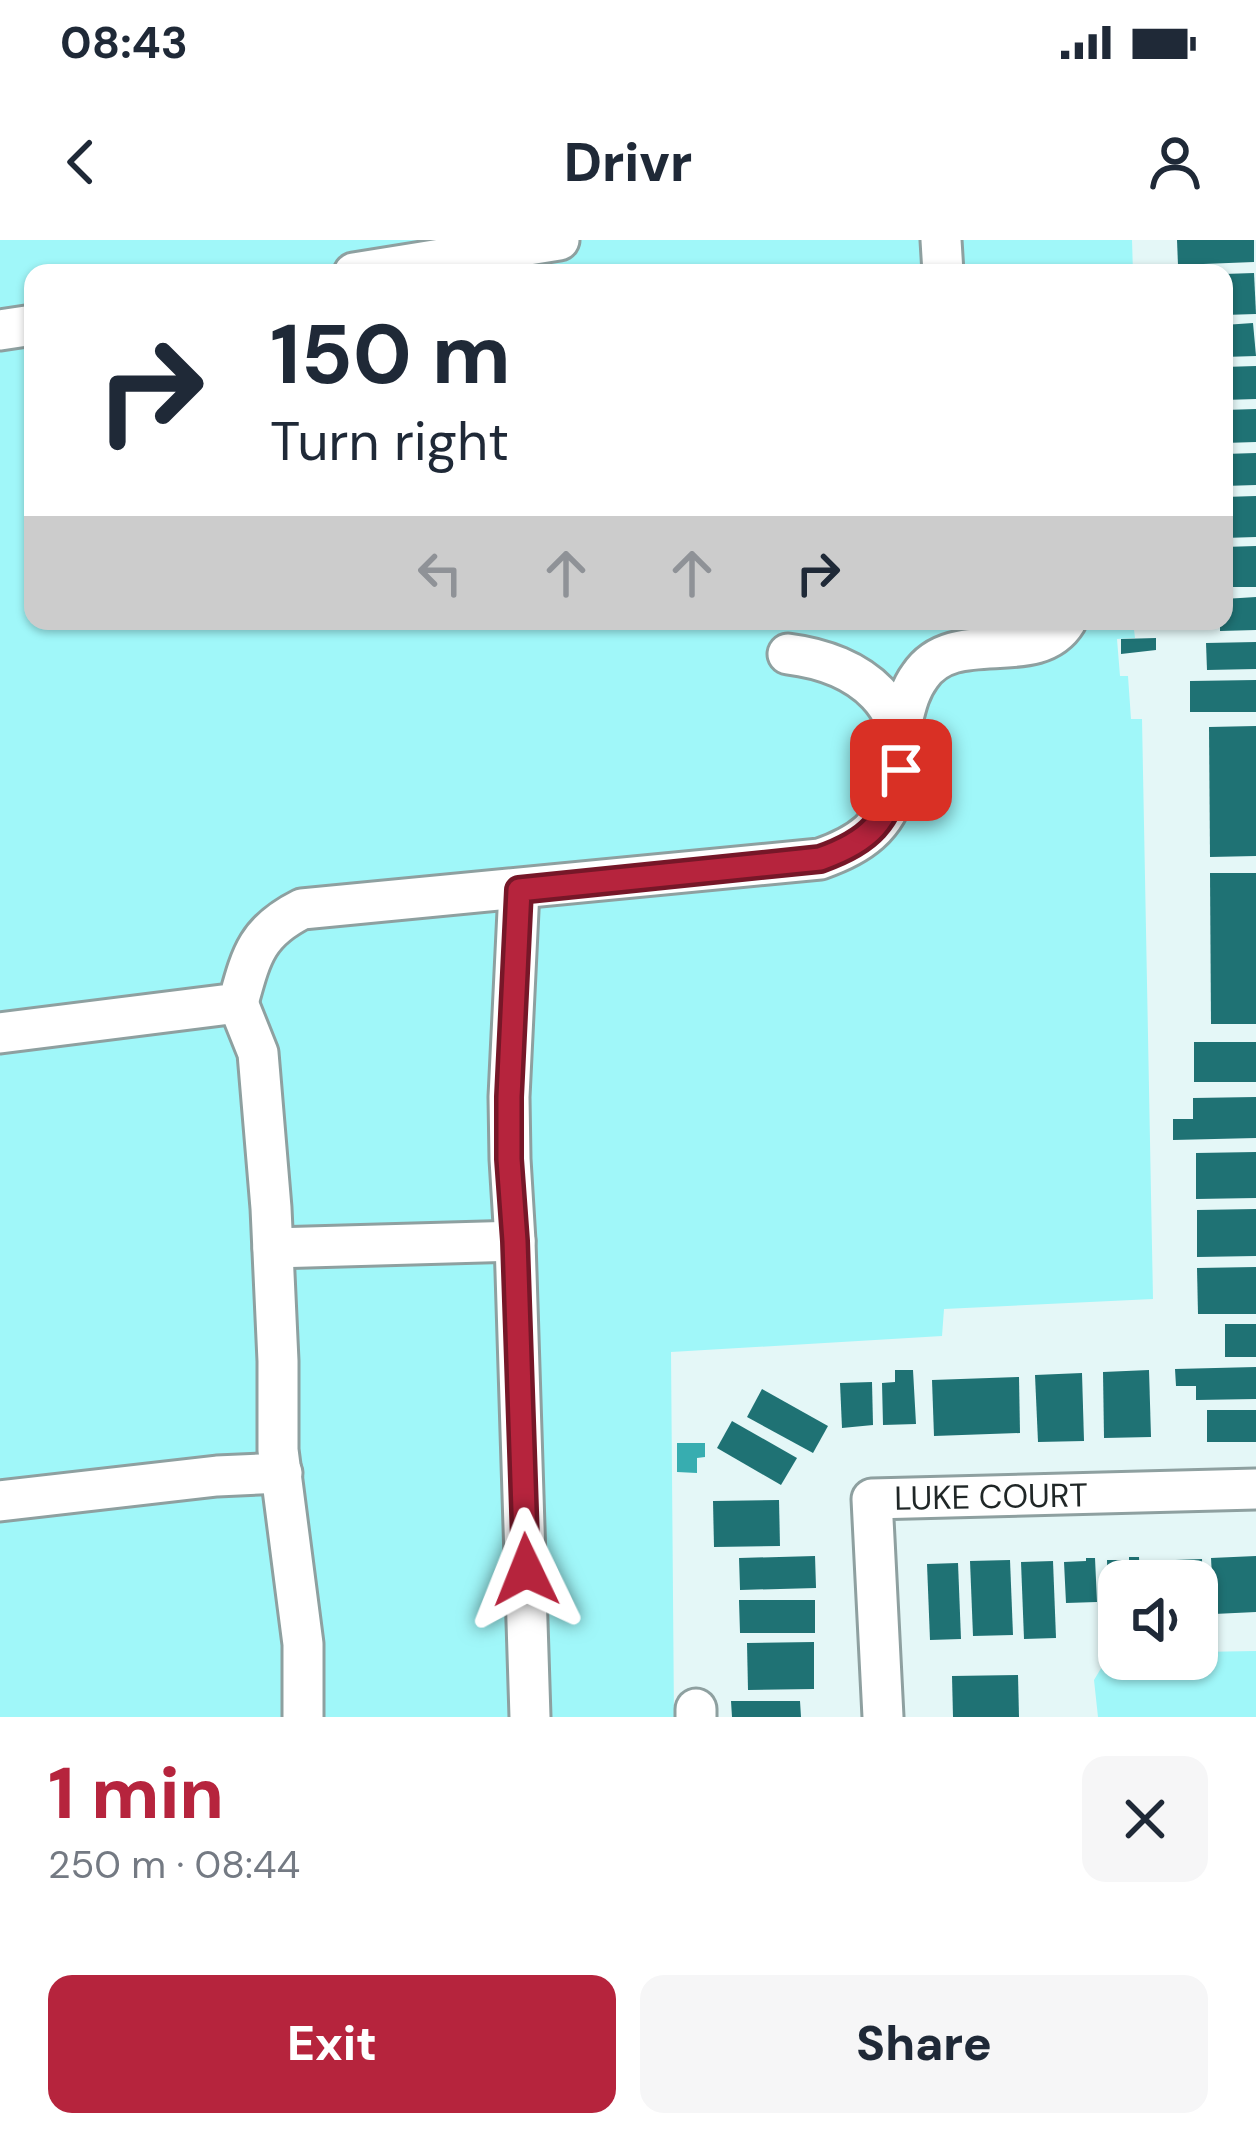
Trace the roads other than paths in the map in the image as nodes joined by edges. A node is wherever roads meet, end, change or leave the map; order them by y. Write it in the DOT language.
graph roads {
  1 [pos="560,240"];
  2 [pos="409,264"];
  3 [pos="1058,630"];
  4 [pos="788,653"];
  5 [pos="900,730"];
  6 [pos="519,890"];
  7 [pos="238,1003"];
  8 [pos="0,1033"];
  9 [pos="515,1241"];
  10 [pos="273,1248"];
  11 [pos="282,1473"];
  12 [pos="1256,1489"];
  13 [pos="0,1501"];
  14 [pos="303,1717"];
  15 [pos="530,1717"];
  16 [pos="883,1717"];
  1 -- 2 [label="street"];
  3 -- 5 [label="street"];
  4 -- 5 [label="street"];
  5 -- 6 [label="street"];
  6 -- 7 [label="street"];
  6 -- 9 [label="street"];
  7 -- 8 [label="street"];
  7 -- 10 [label="street"];
  9 -- 10 [label="street"];
  9 -- 15 [label="street"];
  10 -- 11 [label="street"];
  11 -- 13 [label="street"];
  11 -- 14 [label="street"];
  12 -- 16 [label="street, LUKE COURT"];
}
